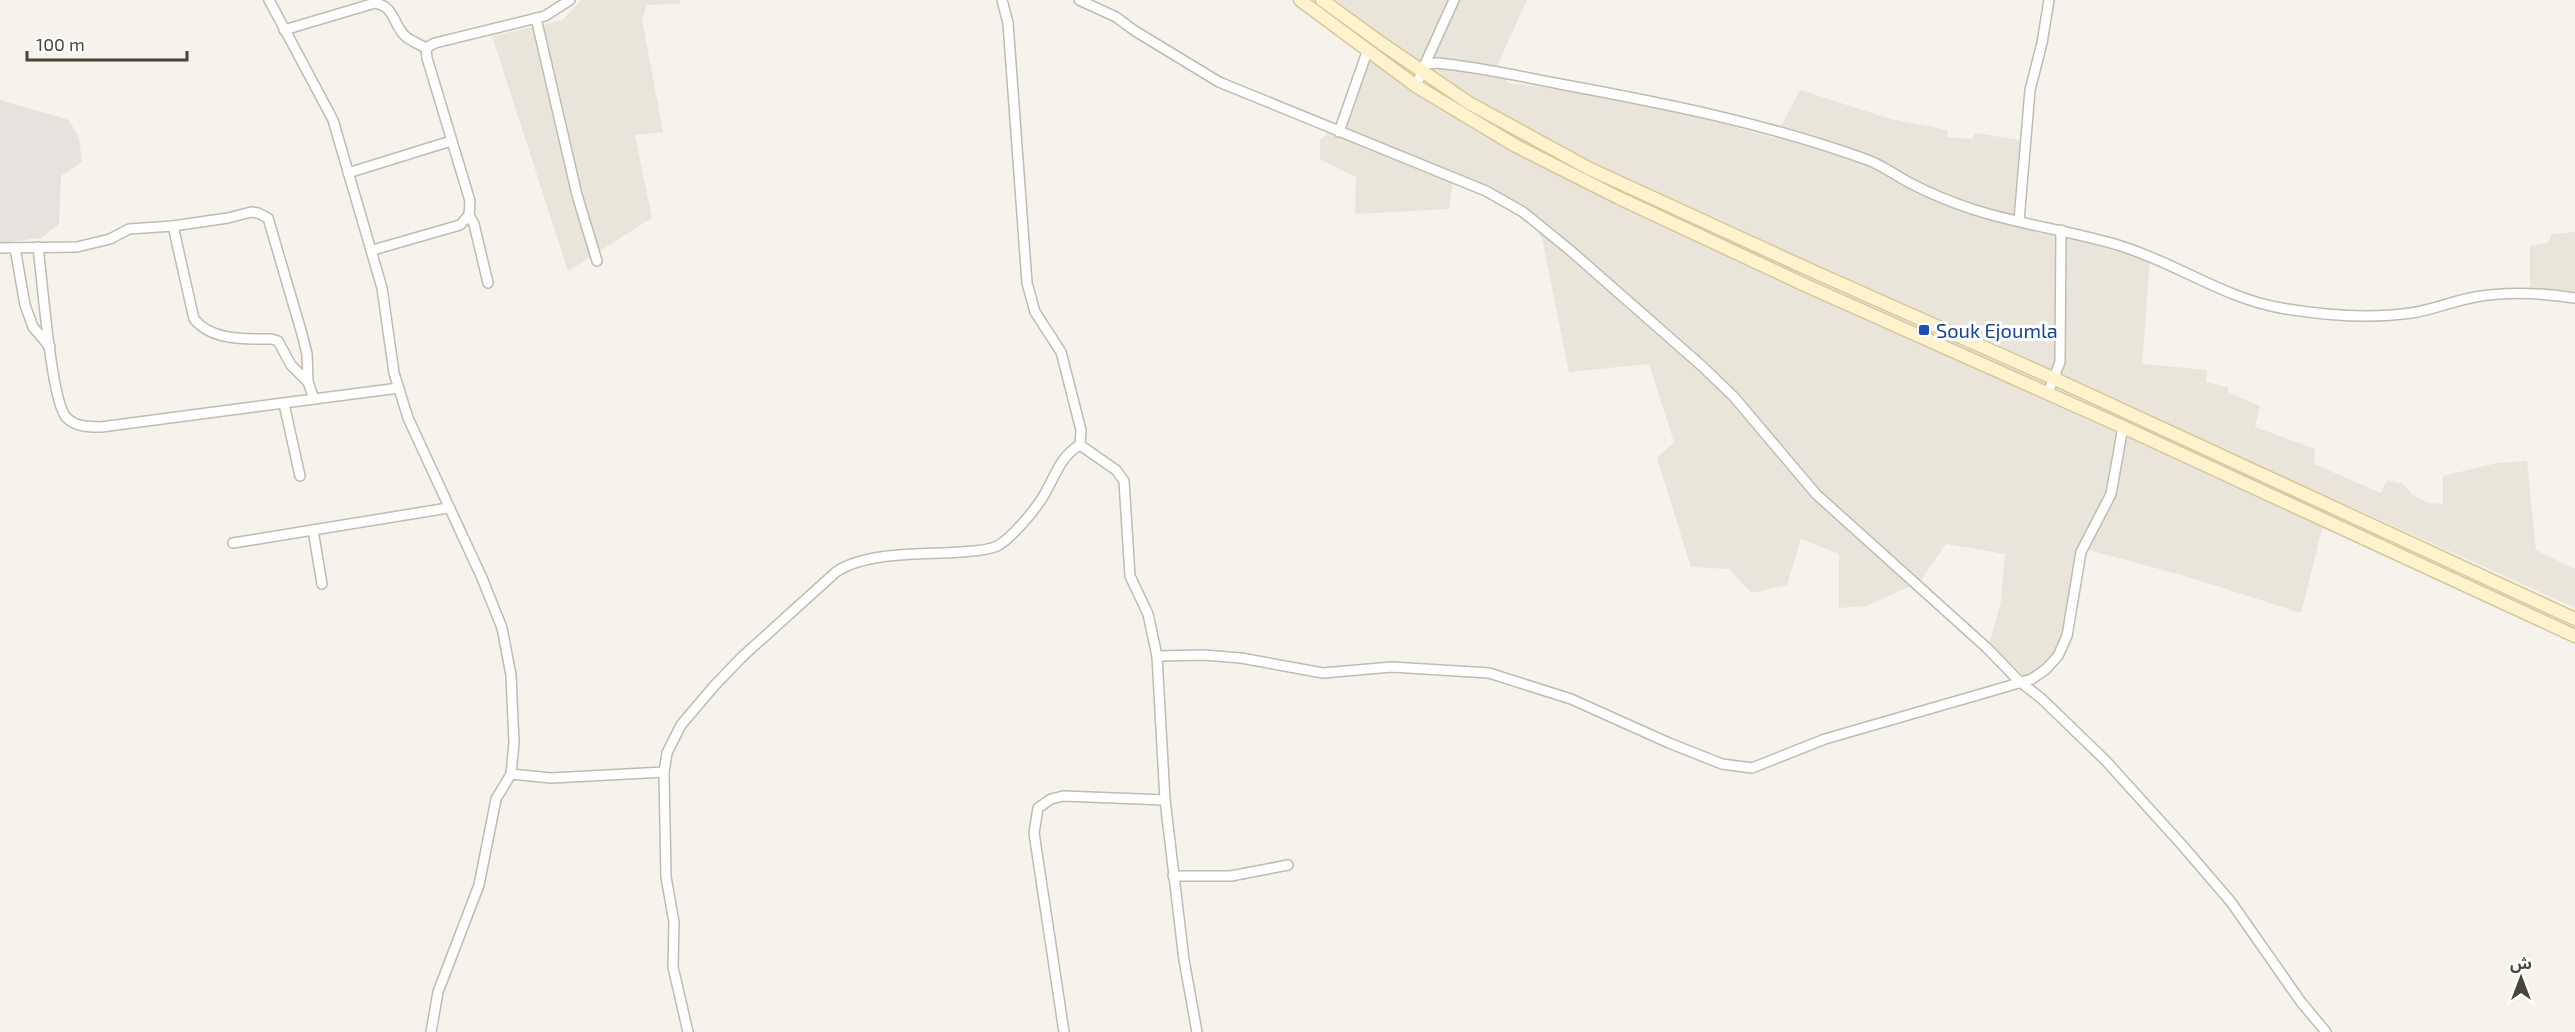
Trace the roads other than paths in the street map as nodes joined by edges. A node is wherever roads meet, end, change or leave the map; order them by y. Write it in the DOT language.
graph roads {
  1 [pos="269,0"];
  2 [pos="570,0"];
  3 [pos="1002,0"];
  4 [pos="1078,0"];
  5 [pos="1300,0"];
  6 [pos="1322,0"];
  7 [pos="1454,0"];
  8 [pos="2049,0"];
  9 [pos="363,3"];
  10 [pos="536,18"];
  11 [pos="284,30"];
  12 [pos="426,48"];
  13 [pos="1367,52"];
  14 [pos="1423,67"];
  15 [pos="1416,86"];
  16 [pos="1339,132"];
  17 [pos="451,141"];
  18 [pos="348,173"];
  19 [pos="469,215"];
  20 [pos="1690,215"];
  21 [pos="2019,221"];
  22 [pos="173,226"];
  23 [pos="1684,229"];
  24 [pos="2061,230"];
  25 [pos="0,248"];
  26 [pos="15,248"];
  27 [pos="38,248"];
  28 [pos="373,250"];
  29 [pos="597,261"];
  30 [pos="488,283"];
  31 [pos="2575,298"];
  32 [pos="50,347"];
  33 [pos="2055,379"];
  34 [pos="308,382"];
  35 [pos="399,388"];
  36 [pos="2048,393"];
  37 [pos="314,399"];
  38 [pos="284,404"];
  39 [pos="2123,427"];
  40 [pos="1080,445"];
  41 [pos="2238,465"];
  42 [pos="300,476"];
  43 [pos="2233,477"];
  44 [pos="448,508"];
  45 [pos="313,530"];
  46 [pos="232,543"];
  47 [pos="2448,561"];
  48 [pos="2441,575"];
  49 [pos="322,584"];
  50 [pos="2575,619"];
  51 [pos="2575,636"];
  52 [pos="1157,656"];
  53 [pos="2039,675"];
  54 [pos="2019,681"];
  55 [pos="2038,696"];
  56 [pos="664,772"];
  57 [pos="511,774"];
  58 [pos="1165,800"];
  59 [pos="1287,865"];
  60 [pos="1173,876"];
  61 [pos="431,1032"];
  62 [pos="688,1032"];
  63 [pos="1064,1032"];
  64 [pos="1197,1032"];
  65 [pos="2326,1032"];
  1 -- 11 [label="street"];
  2 -- 10 [label="street"];
  3 -- 40 [label="street"];
  4 -- 16 [label="street"];
  5 -- 13 [label="main road"];
  6 -- 14 [label="main road"];
  7 -- 14 [label="street"];
  8 -- 21 [label="street"];
  9 -- 11 [label="street"];
  9 -- 12 [label="street"];
  10 -- 12 [label="street"];
  10 -- 29 [label="street"];
  11 -- 18 [label="street"];
  12 -- 17 [label="street"];
  13 -- 15 [label="main road"];
  13 -- 16 [label="street"];
  14 -- 15 [label="street"];
  14 -- 20 [label="main road"];
  14 -- 21 [label="street"];
  15 -- 23 [label="main road"];
  16 -- 54 [label="street"];
  17 -- 18 [label="street"];
  17 -- 19 [label="street"];
  18 -- 28 [label="street"];
  19 -- 28 [label="street"];
  19 -- 30 [label="street"];
  20 -- 23 [label="main road"];
  20 -- 33 [label="main road"];
  21 -- 24 [label="street"];
  22 -- 27 [label="street"];
  22 -- 34 [label="street"];
  22 -- 34 [label="street"];
  23 -- 36 [label="main road"];
  24 -- 31 [label="street"];
  24 -- 33 [label="street"];
  25 -- 26 [label="street"];
  26 -- 27 [label="street"];
  26 -- 32 [label="street"];
  27 -- 32 [label="street"];
  28 -- 35 [label="street"];
  32 -- 38 [label="street"];
  33 -- 36 [label="street"];
  33 -- 41 [label="main road"];
  34 -- 37 [label="street"];
  35 -- 37 [label="street"];
  35 -- 44 [label="street"];
  36 -- 39 [label="main road"];
  37 -- 38 [label="street"];
  38 -- 42 [label="street"];
  39 -- 43 [label="main road"];
  39 -- 53 [label="street"];
  40 -- 52 [label="street"];
  40 -- 56 [label="street"];
  41 -- 43 [label="main road"];
  41 -- 47 [label="main road"];
  43 -- 48 [label="main road"];
  44 -- 45 [label="street"];
  44 -- 57 [label="street"];
  45 -- 46 [label="street"];
  45 -- 49 [label="street"];
  47 -- 48 [label="main road"];
  47 -- 50 [label="main road"];
  48 -- 51 [label="main road"];
  52 -- 54 [label="street"];
  52 -- 58 [label="street"];
  53 -- 54 [label="street"];
  53 -- 55 [label="street"];
  54 -- 55 [label="street"];
  55 -- 65 [label="street"];
  56 -- 57 [label="street"];
  56 -- 62 [label="street"];
  57 -- 61 [label="street"];
  58 -- 60 [label="street"];
  58 -- 63 [label="street"];
  59 -- 60 [label="street"];
  60 -- 64 [label="street"];
}
